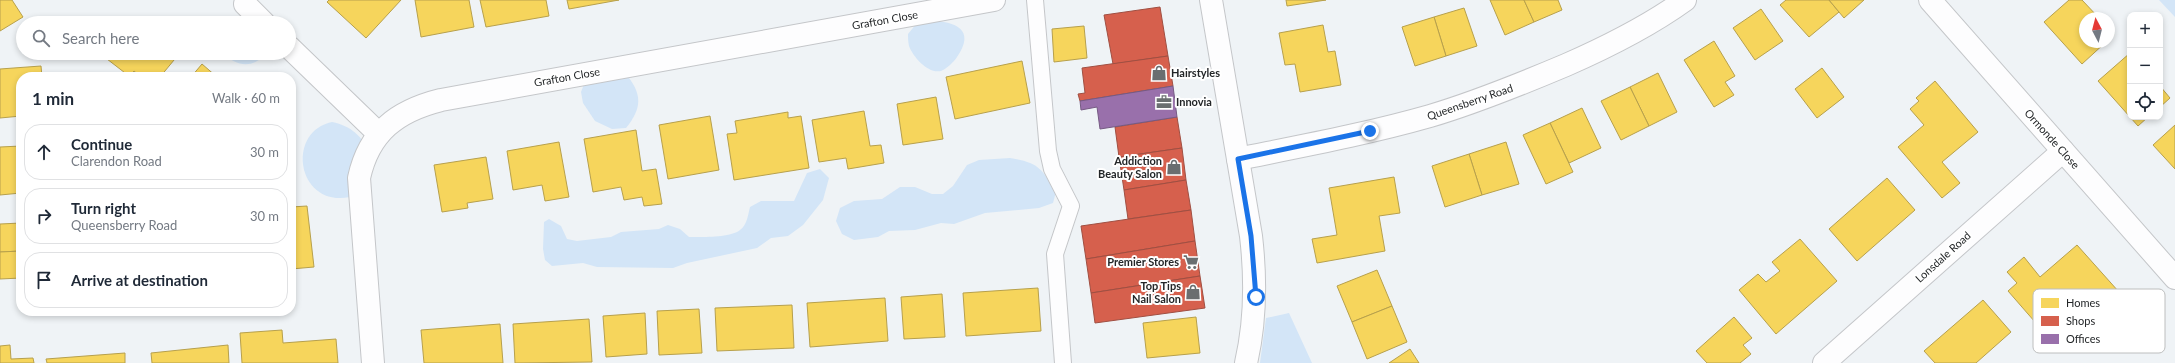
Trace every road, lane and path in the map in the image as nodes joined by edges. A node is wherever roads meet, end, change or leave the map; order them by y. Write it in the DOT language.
graph roads {
  1 [pos="994,0"];
  2 [pos="1035,0"];
  3 [pos="1211,0"];
  4 [pos="1685,0"];
  5 [pos="1930,0"];
  6 [pos="244,4"];
  7 [pos="257,16"];
  8 [pos="296,54"];
  9 [pos="379,134"];
  10 [pos="2063,151"];
  11 [pos="1238,159"];
  12 [pos="2175,278"];
  13 [pos="373,363"];
  14 [pos="1063,363"];
  15 [pos="1246,363"];
  16 [pos="1824,363"];
  1 -- 9 [label="street, Grafton Close"];
  2 -- 14 [label="lane"];
  3 -- 11 [label="street"];
  4 -- 11 [label="street, Queensberry Road"];
  5 -- 10 [label="street, Ormonde Close"];
  6 -- 7 [label="street"];
  8 -- 9 [label="street"];
  9 -- 13 [label="street, Grafton Close"];
  10 -- 12 [label="street, Ormonde Close"];
  10 -- 16 [label="street, Lonsdale Road"];
  11 -- 15 [label="street"];
}
